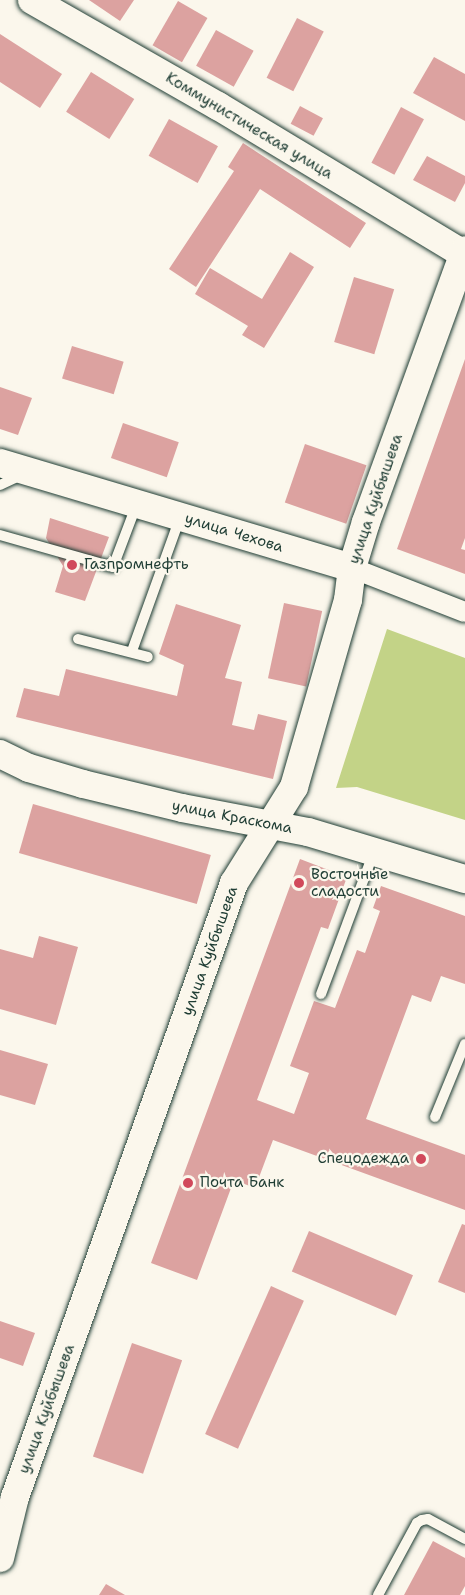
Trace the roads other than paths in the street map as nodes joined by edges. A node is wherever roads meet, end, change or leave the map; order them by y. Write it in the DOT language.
graph roads {
  1 [pos="32,0"];
  2 [pos="464,253"];
  3 [pos="0,463"];
  4 [pos="27,472"];
  5 [pos="0,485"];
  6 [pos="137,502"];
  7 [pos="180,517"];
  8 [pos="0,535"];
  9 [pos="352,568"];
  10 [pos="465,612"];
  11 [pos="78,639"];
  12 [pos="132,651"];
  13 [pos="148,657"];
  14 [pos="0,754"];
  15 [pos="270,826"];
  16 [pos="374,850"];
  17 [pos="465,879"];
  18 [pos="321,994"];
  19 [pos="465,1044"];
  20 [pos="435,1117"];
  21 [pos="465,1539"];
  22 [pos="0,1558"];
  23 [pos="378,1595"];
  1 -- 2 [label="street, Коммунистическая улица"];
  2 -- 9 [label="street, улица Куйбышева"];
  3 -- 4 [label="street, улица Чехова"];
  4 -- 5 [label="lane"];
  4 -- 6 [label="street, улица Чехова"];
  6 -- 7 [label="street, улица Чехова"];
  6 -- 8 [label="lane"];
  7 -- 9 [label="street, улица Чехова"];
  7 -- 12 [label="lane"];
  9 -- 10 [label="street, улица Чехова"];
  9 -- 15 [label="street, улица Куйбышева"];
  11 -- 12 [label="lane"];
  12 -- 13 [label="lane"];
  14 -- 15 [label="street, улица Краскома"];
  15 -- 16 [label="street, улица Краскома"];
  15 -- 22 [label="street, улица Куйбышева"];
  16 -- 17 [label="street, улица Краскома"];
  16 -- 18 [label="lane"];
  19 -- 20 [label="lane"];
  21 -- 23 [label="lane"];
}
